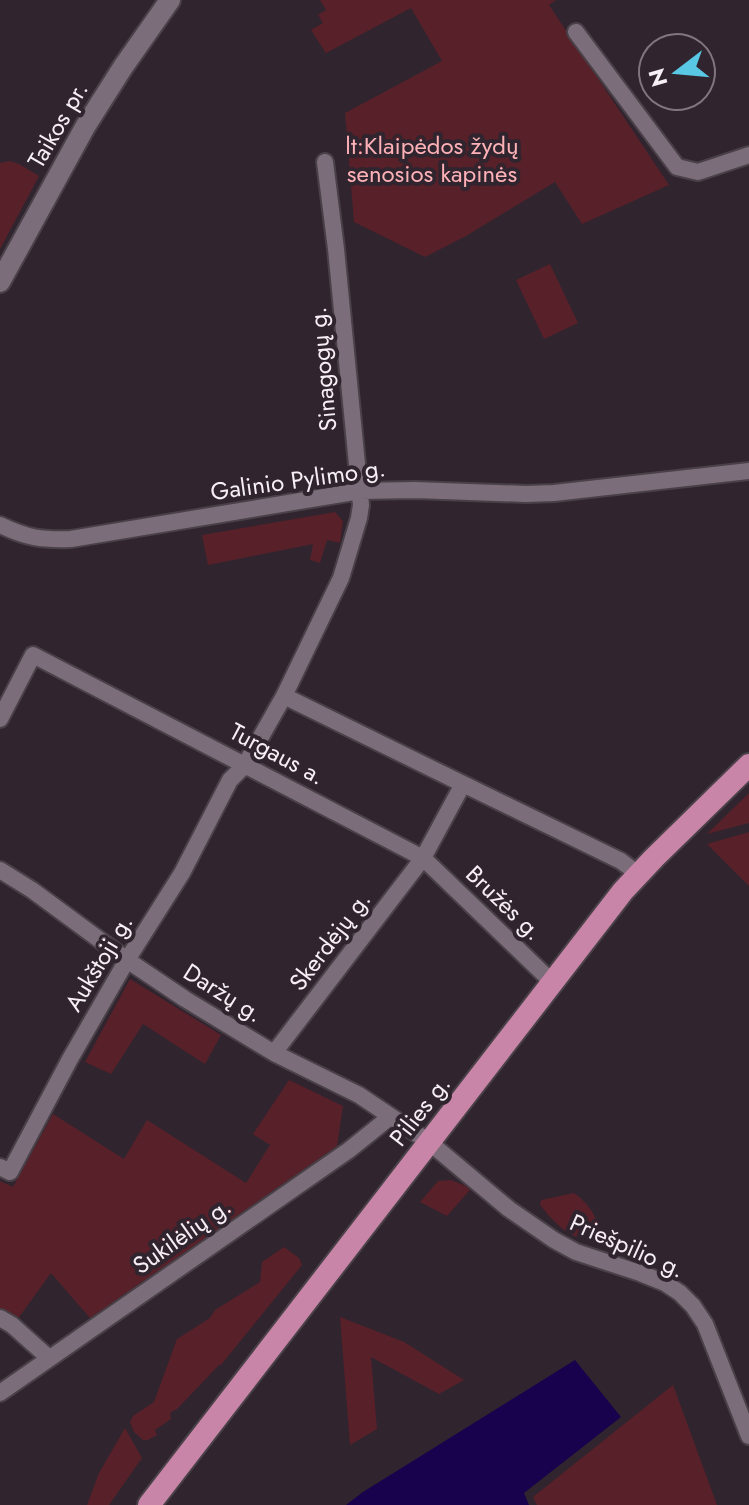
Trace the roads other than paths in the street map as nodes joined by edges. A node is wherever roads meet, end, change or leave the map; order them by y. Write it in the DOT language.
graph roads {
  1 [pos="170,0"];
  2 [pos="576,32"];
  3 [pos="749,155"];
  4 [pos="325,162"];
  5 [pos="0,282"];
  6 [pos="749,471"];
  7 [pos="360,491"];
  8 [pos="0,525"];
  9 [pos="284,696"];
  10 [pos="0,719"];
  11 [pos="245,765"];
  12 [pos="749,765"];
  13 [pos="230,780"];
  14 [pos="463,784"];
  15 [pos="423,858"];
  16 [pos="0,870"];
  17 [pos="638,874"];
  18 [pos="127,960"];
  19 [pos="552,982"];
  20 [pos="274,1053"];
  21 [pos="390,1117"];
  22 [pos="429,1142"];
  23 [pos="5,1169"];
  24 [pos="0,1318"];
  25 [pos="49,1358"];
  26 [pos="0,1393"];
  27 [pos="749,1436"];
  28 [pos="149,1505"];
  1 -- 5 [label="street, Taikos pr."];
  2 -- 3 [label="street"];
  4 -- 7 [label="street, Sinagogų g."];
  6 -- 7 [label="street, Galinio Pylimo g."];
  7 -- 8 [label="street, Galinio Pylimo g."];
  7 -- 9 [label="street, Sinagogų g."];
  9 -- 11 [label="street, Sinagogų g."];
  9 -- 14 [label="street"];
  10 -- 11 [label="street, Turgaus a."];
  11 -- 13 [label="street, Sinagogų g."];
  11 -- 15 [label="street, Turgaus a."];
  12 -- 17 [label="main road, Pilies g."];
  13 -- 18 [label="street, Aukštoji g."];
  14 -- 15 [label="street"];
  14 -- 17 [label="street"];
  15 -- 19 [label="street, Bružės g."];
  15 -- 20 [label="street, Skerdėjų g."];
  16 -- 18 [label="street, Daržų g."];
  17 -- 19 [label="main road, Pilies g."];
  18 -- 20 [label="street, Daržų g."];
  18 -- 23 [label="street, Aukštoji g."];
  19 -- 22 [label="main road, Pilies g."];
  20 -- 21 [label="street, Daržų g."];
  21 -- 22 [label="street, Daržų g."];
  21 -- 25 [label="street, Sukilėlių g."];
  22 -- 27 [label="street, Priešpilio g."];
  22 -- 28 [label="main road, Pilies g."];
  24 -- 25 [label="street"];
  25 -- 26 [label="street, Sukilėlių g."];
}
